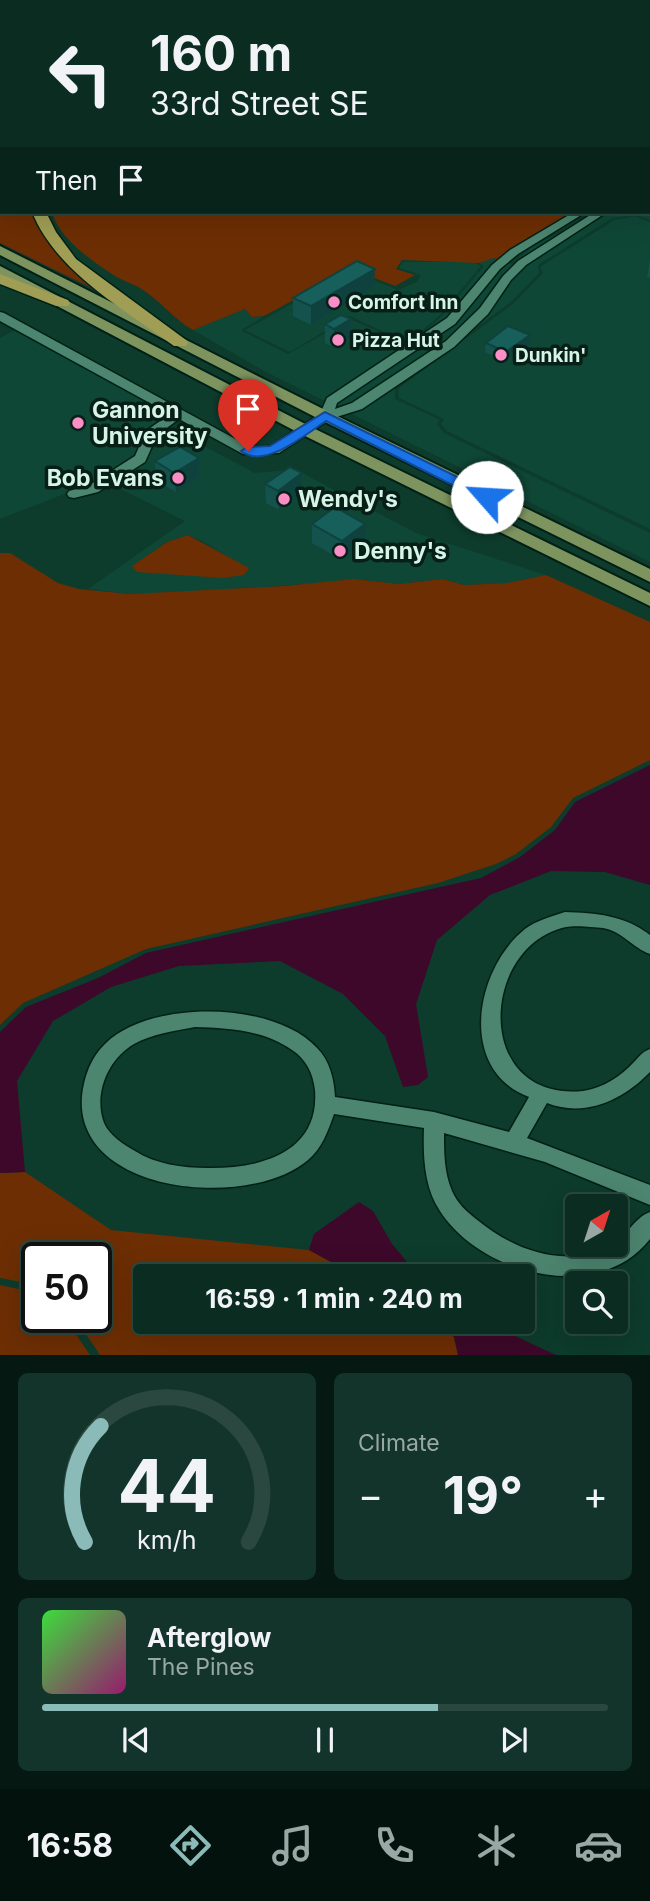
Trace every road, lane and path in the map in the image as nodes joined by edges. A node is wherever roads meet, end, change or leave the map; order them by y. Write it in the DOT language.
graph roads {
  1 [pos="40,214"];
  2 [pos="578,214"];
  3 [pos="599,214"];
  4 [pos="0,250"];
  5 [pos="0,270"];
  6 [pos="0,279"];
  7 [pos="62,303"];
  8 [pos="0,316"];
  9 [pos="180,343"];
  10 [pos="178,414"];
  11 [pos="325,416"];
  12 [pos="305,430"];
  13 [pos="411,483"];
  14 [pos="74,494"];
  15 [pos="578,541"];
  16 [pos="650,576"];
  17 [pos="650,600"];
  18 [pos="650,946"];
  19 [pos="650,1058"];
  20 [pos="540,1096"];
  21 [pos="325,1104"];
  22 [pos="434,1121"];
  23 [pos="514,1142"];
  24 [pos="650,1195"];
  25 [pos="650,1222"];
  1 -- 9 [label="highway"];
  2 -- 11 [label="street"];
  3 -- 11 [label="street"];
  4 -- 9 [label="main road"];
  5 -- 7 [label="main road"];
  6 -- 7 [label="highway"];
  7 -- 12 [label="main road"];
  8 -- 10 [label="street"];
  9 -- 11 [label="main road"];
  10 -- 12 [label="street"];
  10 -- 14 [label="street"];
  11 -- 12 [label="street"];
  11 -- 15 [label="main road"];
  12 -- 13 [label="main road"];
  13 -- 15 [label="main road"];
  13 -- 17 [label="main road"];
  15 -- 16 [label="main road"];
  18 -- 20 [label="street"];
  19 -- 20 [label="street"];
  20 -- 23 [label="street"];
  21 -- 21 [label="street"];
  21 -- 22 [label="street"];
  22 -- 23 [label="street"];
  22 -- 25 [label="street"];
  23 -- 24 [label="street"];
}
